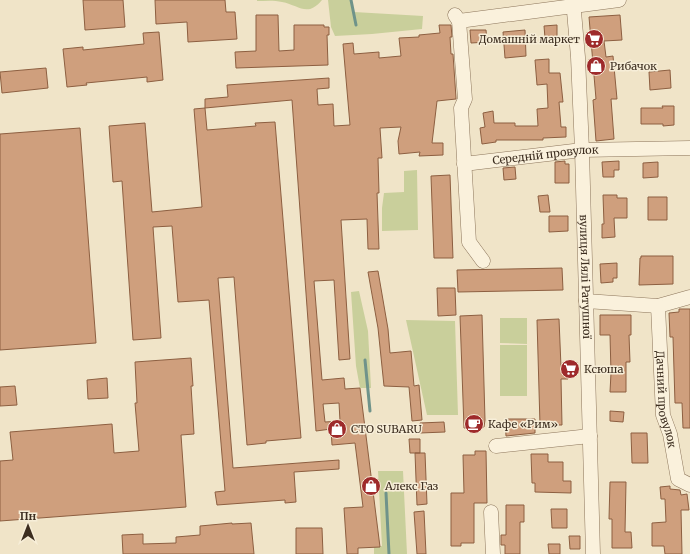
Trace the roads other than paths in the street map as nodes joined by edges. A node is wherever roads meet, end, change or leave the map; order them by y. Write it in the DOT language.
graph roads {
  1 [pos="619,0"];
  2 [pos="573,3"];
  3 [pos="690,148"];
  4 [pos="582,150"];
  5 [pos="464,164"];
  6 [pos="483,261"];
  7 [pos="690,297"];
  8 [pos="586,301"];
  9 [pos="658,306"];
  10 [pos="590,436"];
  11 [pos="496,446"];
  12 [pos="690,485"];
  13 [pos="491,512"];
  14 [pos="493,554"];
  15 [pos="593,554"];
  1 -- 2 [label="street"];
  2 -- 4 [label="street, вулиця Лялі Ратушної"];
  2 -- 5 [label="street"];
  3 -- 4 [label="street, Середній провулок"];
  4 -- 5 [label="street, Середній провулок"];
  4 -- 8 [label="street, вулиця Лялі Ратушної"];
  5 -- 6 [label="street"];
  7 -- 9 [label="street"];
  8 -- 9 [label="street"];
  8 -- 10 [label="street, вулиця Лялі Ратушної"];
  9 -- 12 [label="street, Дачний провулок"];
  10 -- 11 [label="street"];
  10 -- 15 [label="street, вулиця Лялі Ратушної"];
  13 -- 14 [label="street"];
}
